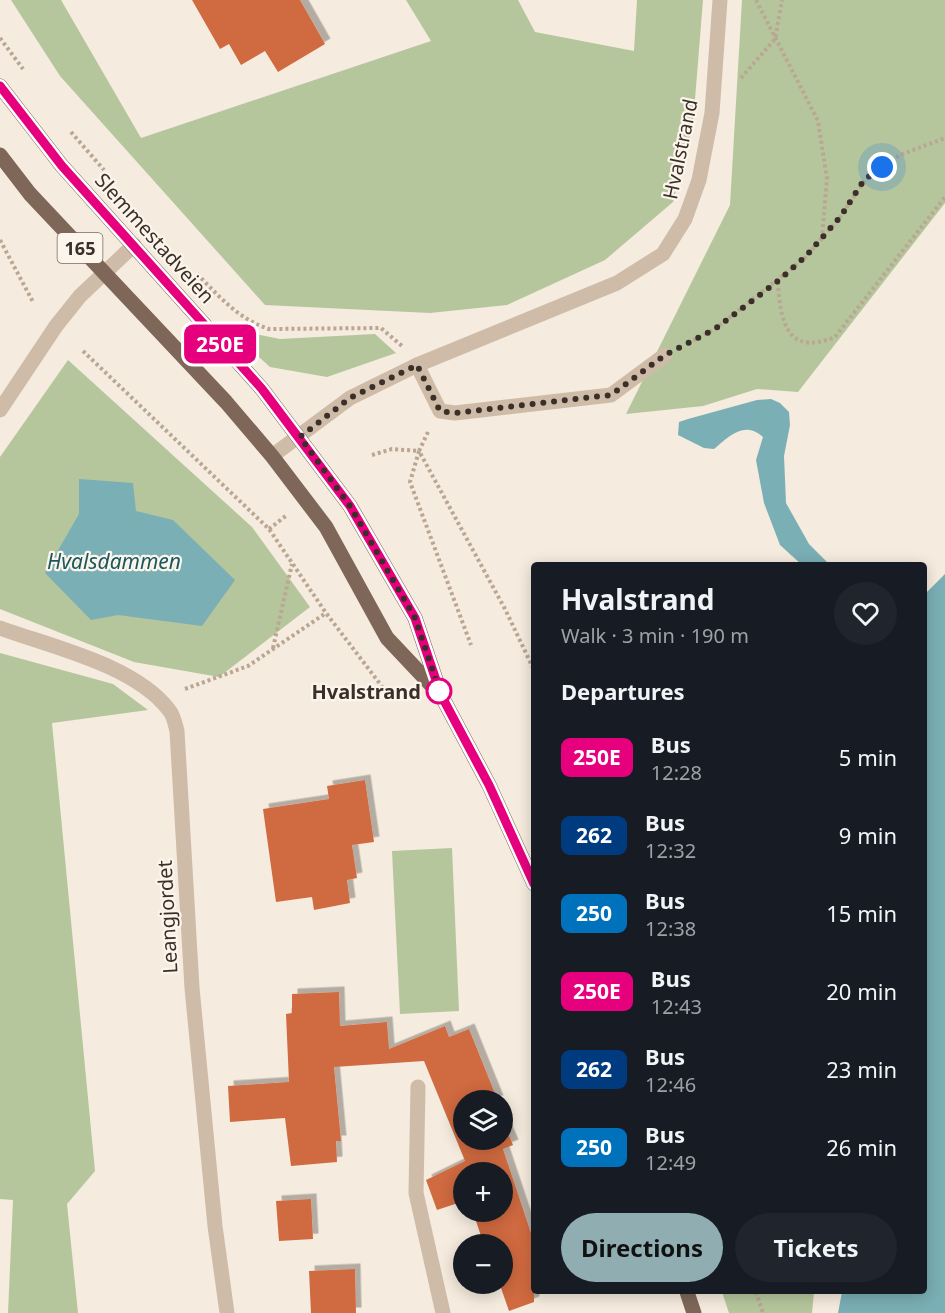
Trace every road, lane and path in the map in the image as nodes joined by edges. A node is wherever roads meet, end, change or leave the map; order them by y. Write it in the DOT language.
graph roads {
  1 [pos="720,0"];
  2 [pos="756,0"];
  3 [pos="782,0"];
  4 [pos="0,39"];
  5 [pos="775,39"];
  6 [pos="28,77"];
  7 [pos="740,80"];
  8 [pos="0,86"];
  9 [pos="64,123"];
  10 [pos="945,138"];
  11 [pos="0,155"];
  12 [pos="109,177"];
  13 [pos="945,197"];
  14 [pos="822,238"];
  15 [pos="0,240"];
  16 [pos="134,245"];
  17 [pos="195,272"];
  18 [pos="104,274"];
  19 [pos="778,281"];
  20 [pos="33,302"];
  21 [pos="83,351"];
  22 [pos="665,355"];
  23 [pos="417,365"];
  24 [pos="0,410"];
  25 [pos="440,411"];
  26 [pos="300,437"];
  27 [pos="419,451"];
  28 [pos="372,455"];
  29 [pos="272,456"];
  30 [pos="294,510"];
  31 [pos="268,529"];
  32 [pos="292,563"];
  33 [pos="326,613"];
  34 [pos="0,628"];
  35 [pos="471,645"];
  36 [pos="273,649"];
  37 [pos="531,664"];
  38 [pos="156,695"];
  39 [pos="441,695"];
  40 [pos="390,697"];
  41 [pos="531,877"];
  42 [pos="418,1087"];
  43 [pos="688,1294"];
  44 [pos="757,1294"];
  45 [pos="227,1313"];
  46 [pos="443,1313"];
  47 [pos="694,1313"];
  48 [pos="763,1313"];
  1 -- 23 [label="street, Hvalstrand"];
  2 -- 5 [label="path"];
  3 -- 5 [label="path"];
  4 -- 6 [label="path"];
  5 -- 7 [label="path"];
  5 -- 14 [label="path"];
  8 -- 16 [label="main road, Slemmestadveien / 165"];
  9 -- 12 [label="path"];
  10 -- 14 [label="path"];
  11 -- 18 [label="main road, Slemmestadveien / 165"];
  13 -- 19 [label="path"];
  14 -- 19 [label="path"];
  15 -- 20 [label="path"];
  16 -- 18 [label="street"];
  16 -- 26 [label="main road, Slemmestadveien / 165"];
  17 -- 23 [label="path"];
  18 -- 24 [label="street"];
  18 -- 29 [label="main road, Slemmestadveien / 165"];
  19 -- 22 [label="path"];
  21 -- 31 [label="path"];
  22 -- 25 [label="street"];
  23 -- 25 [label="street"];
  23 -- 26 [label="street, Hvalstrand"];
  25 -- 27 [label="path"];
  26 -- 29 [label="street, Hvalstrand"];
  26 -- 39 [label="main road, Slemmestadveien / 165"];
  27 -- 28 [label="path"];
  27 -- 35 [label="path"];
  27 -- 37 [label="path"];
  29 -- 39 [label="main road, Slemmestadveien / 165"];
  30 -- 31 [label="path"];
  31 -- 32 [label="path"];
  32 -- 33 [label="path"];
  32 -- 36 [label="path"];
  33 -- 36 [label="path"];
  33 -- 40 [label="path"];
  34 -- 38 [label="street, Leangjordet"];
  36 -- 38 [label="path"];
  38 -- 45 [label="street, Leangjordet"];
  39 -- 41 [label="main road, Slemmestadveien / 165"];
  42 -- 46 [label="street"];
  43 -- 47 [label="main road"];
  44 -- 48 [label="path"];
}
